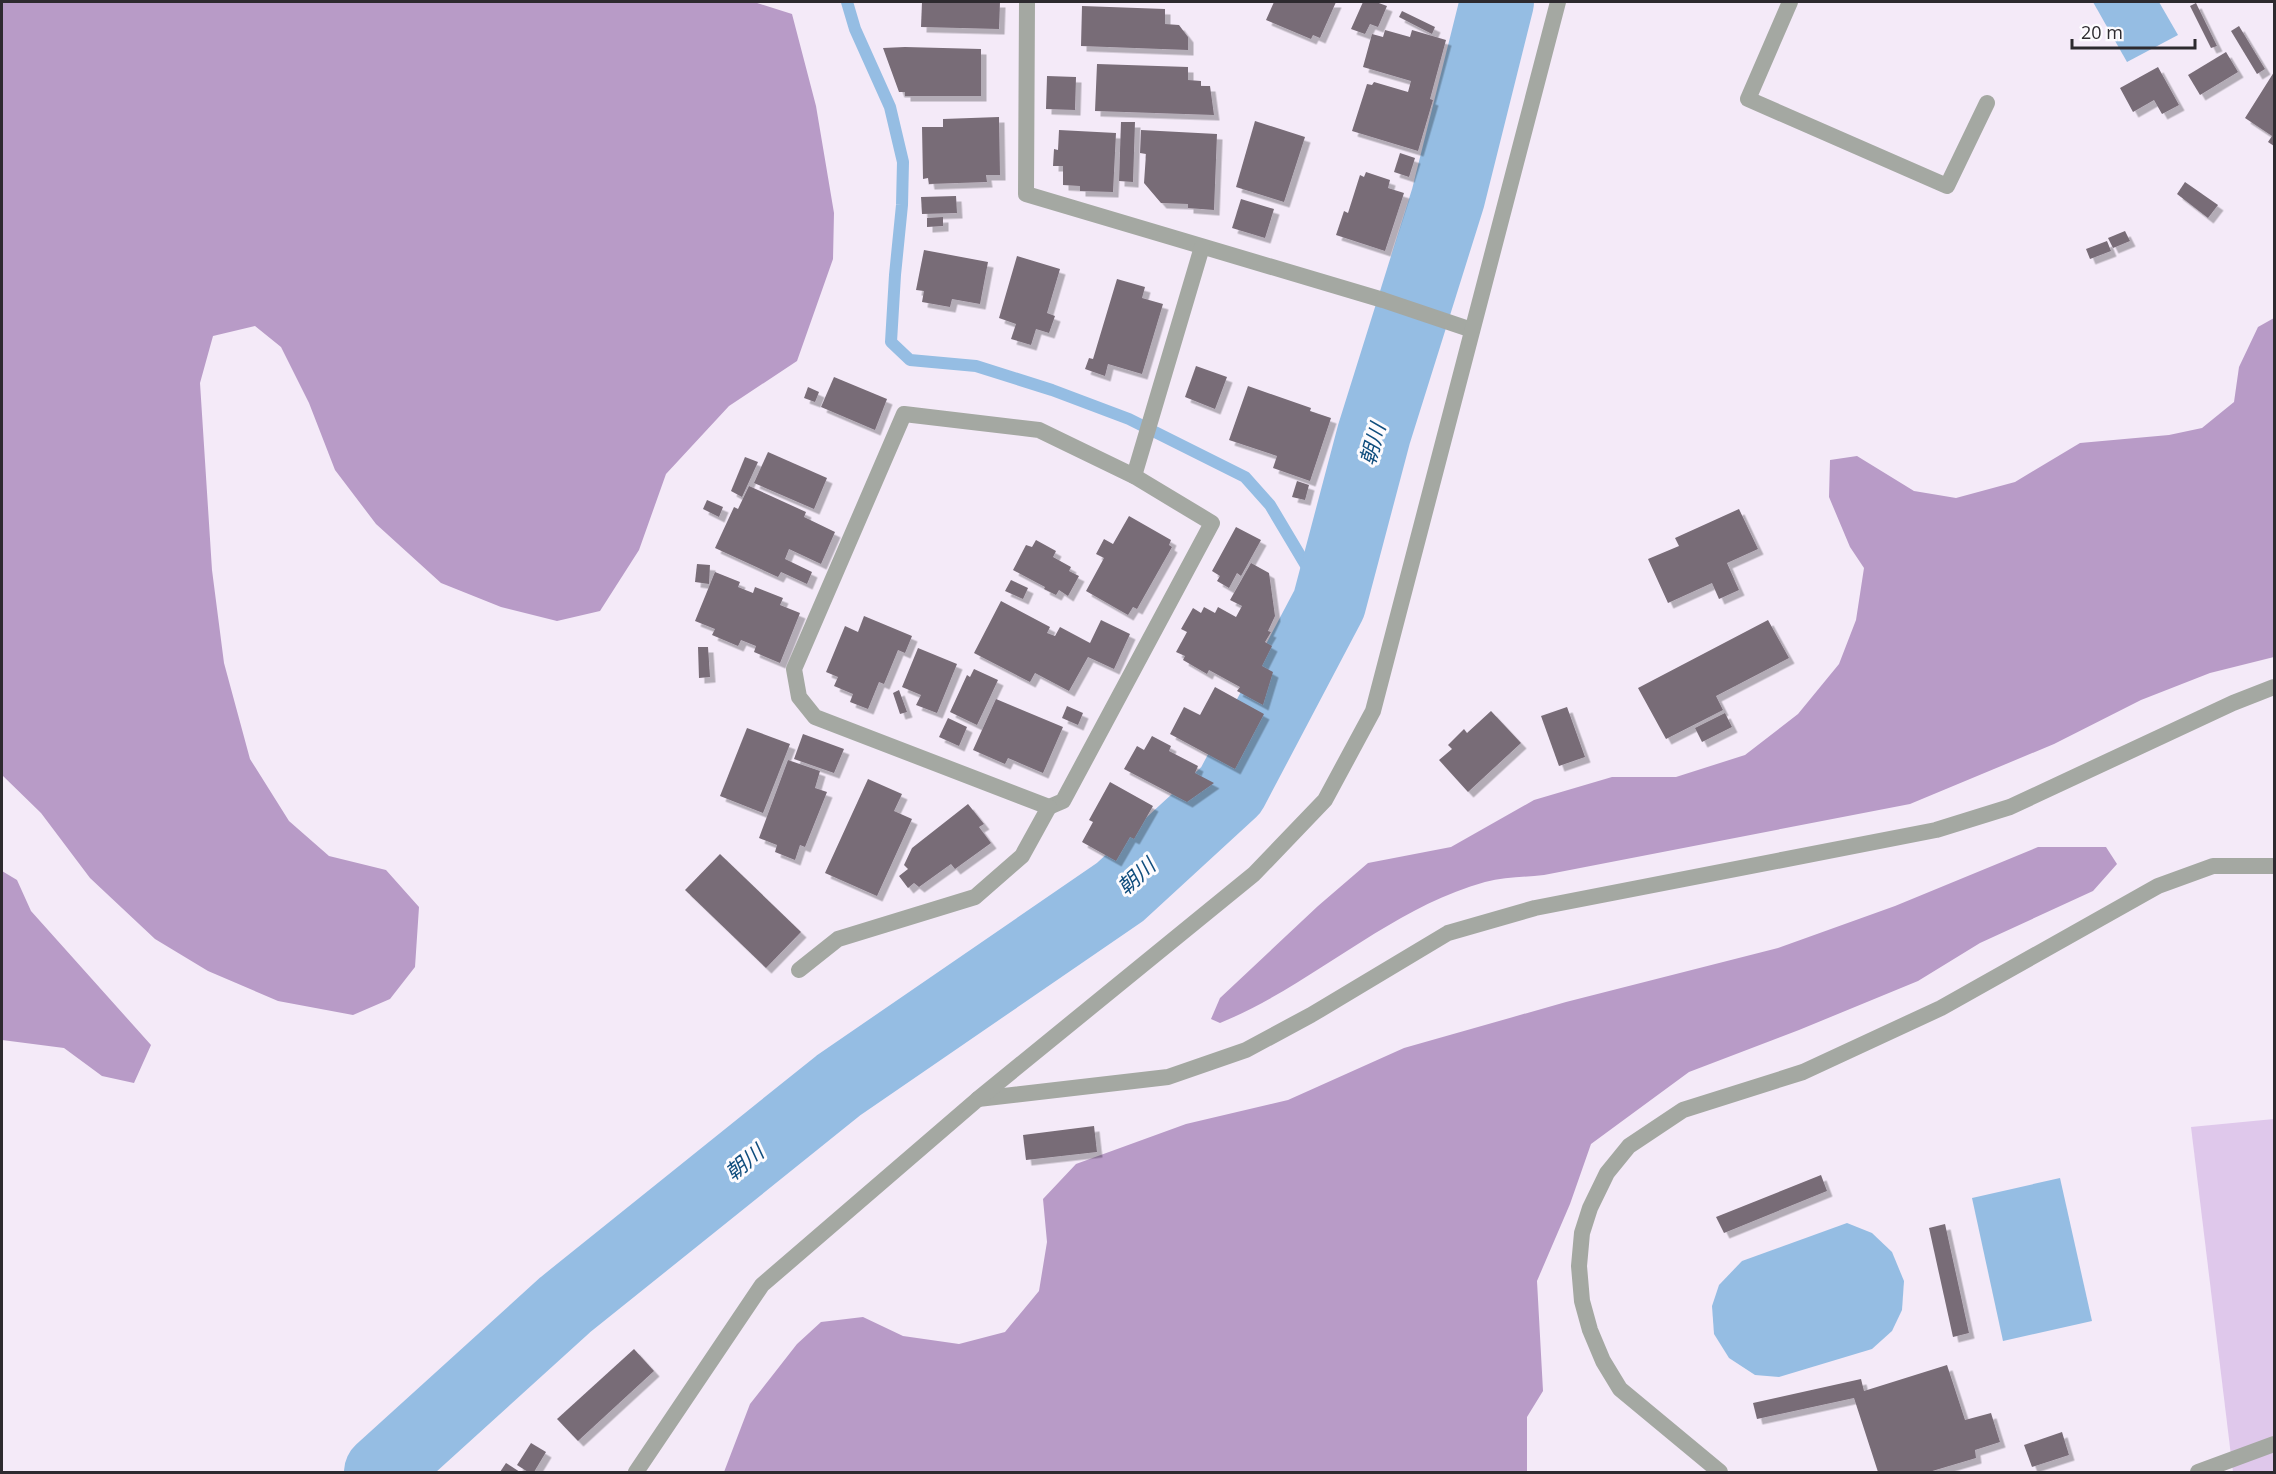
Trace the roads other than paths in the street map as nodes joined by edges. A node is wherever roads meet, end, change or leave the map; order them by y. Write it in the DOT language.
graph roads {
  1 [pos="1028,2"];
  2 [pos="1558,2"];
  3 [pos="1790,2"];
  4 [pos="1987,103"];
  5 [pos="1202,247"];
  6 [pos="1472,330"];
  7 [pos="1134,476"];
  8 [pos="2274,687"];
  9 [pos="1049,807"];
  10 [pos="2274,866"];
  11 [pos="799,970"];
  12 [pos="978,1099"];
  13 [pos="2274,1444"];
  14 [pos="636,1473"];
  15 [pos="1720,1473"];
  16 [pos="2198,1473"];
  1 -- 5 [label="street"];
  2 -- 6 [label="street"];
  3 -- 4 [label="street"];
  5 -- 6 [label="street"];
  5 -- 7 [label="street"];
  6 -- 12 [label="street"];
  7 -- 9 [label="street"];
  7 -- 9 [label="street"];
  8 -- 12 [label="street"];
  9 -- 11 [label="street"];
  10 -- 15 [label="street"];
  12 -- 14 [label="street"];
  13 -- 16 [label="street"];
}
